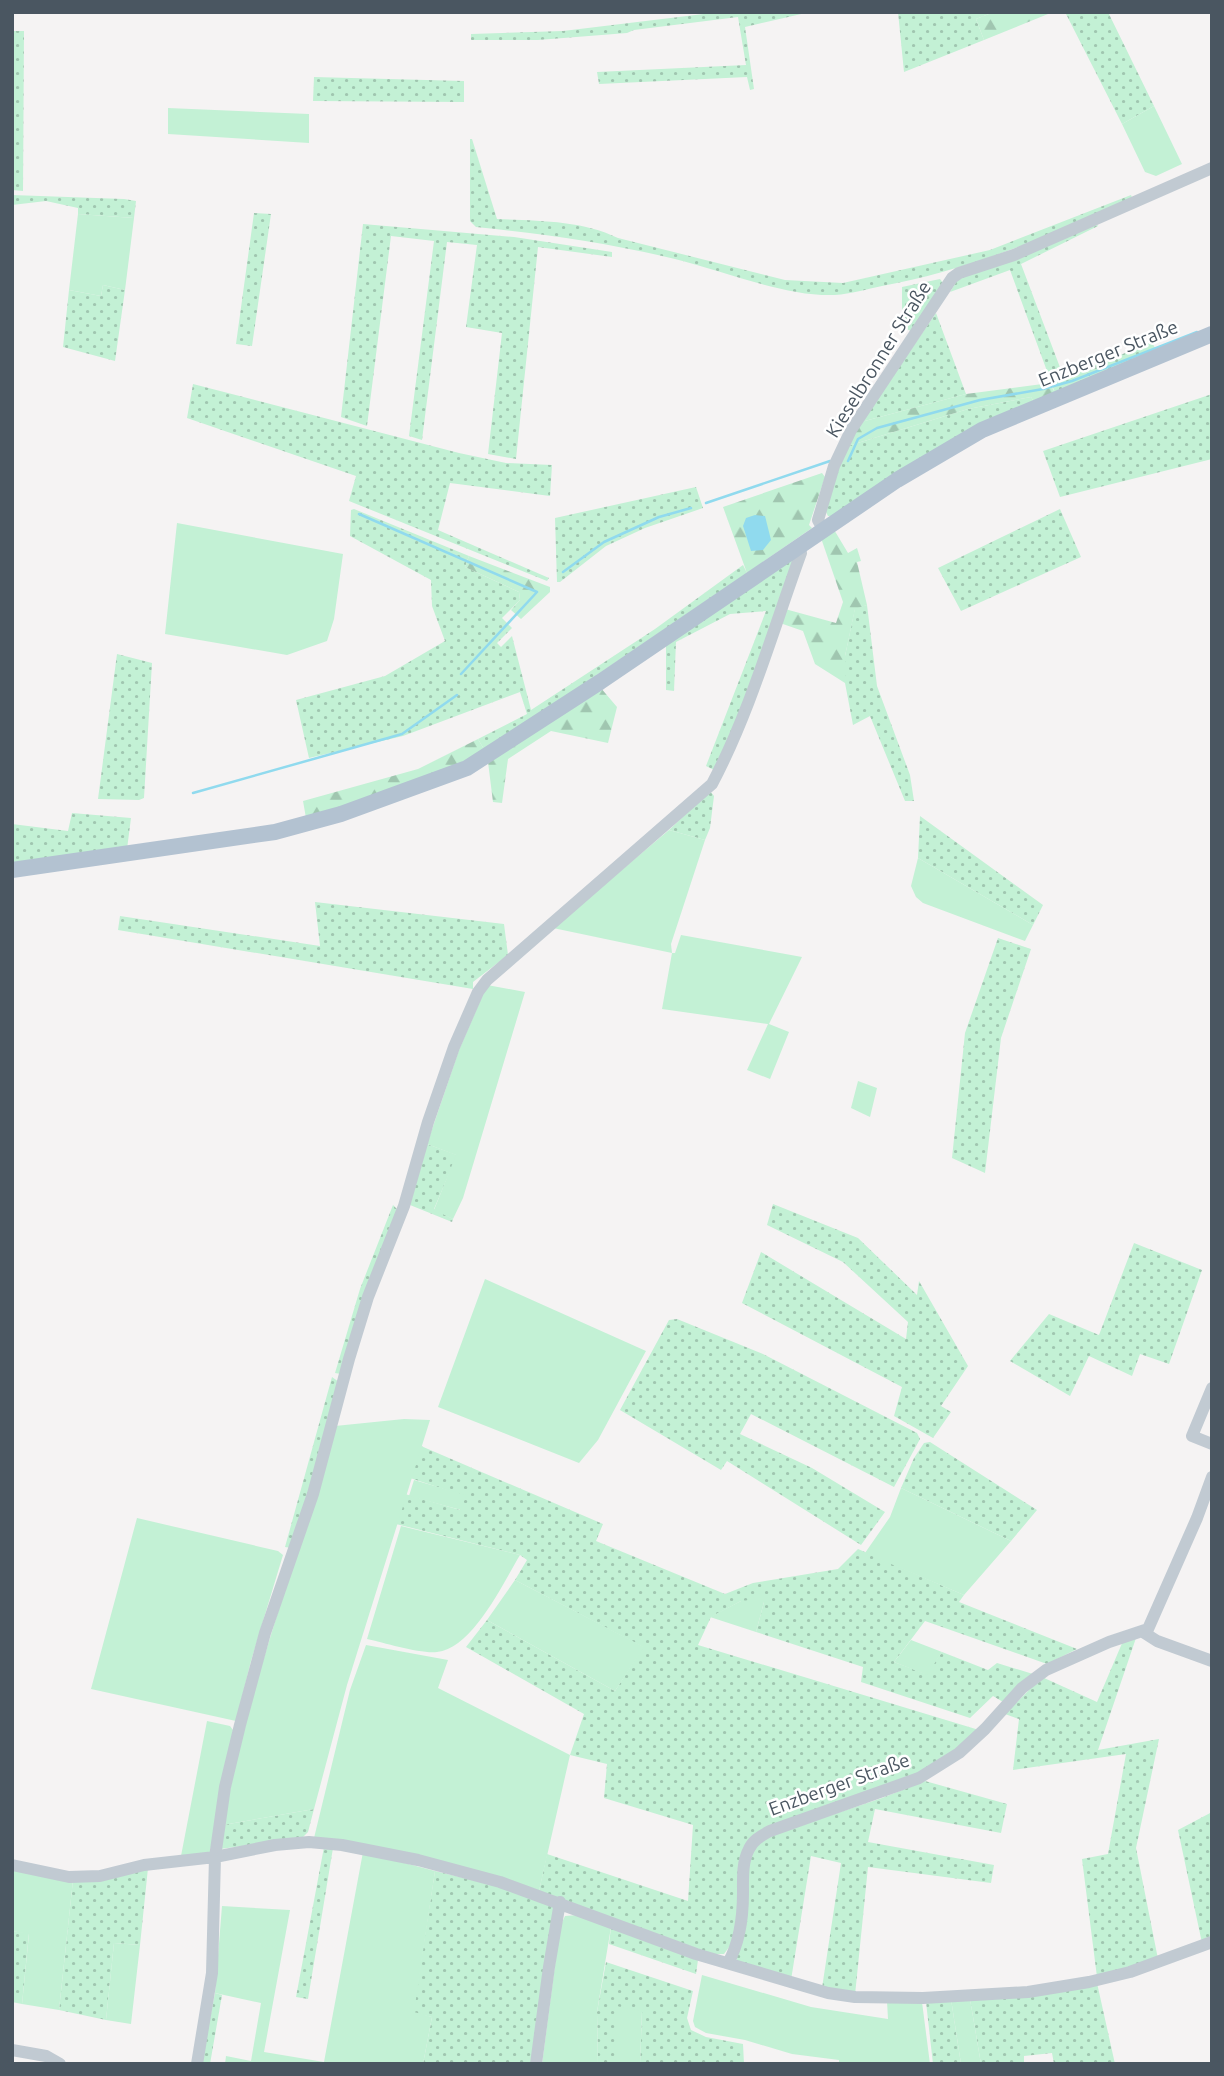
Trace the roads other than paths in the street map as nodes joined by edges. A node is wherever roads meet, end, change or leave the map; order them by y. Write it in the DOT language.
graph roads {
  1 [pos="1212,168"];
  2 [pos="1212,334"];
  3 [pos="823,529"];
  4 [pos="799,545"];
  5 [pos="12,870"];
  6 [pos="1212,1388"];
  7 [pos="1212,1444"];
  8 [pos="1212,1477"];
  9 [pos="1143,1632"];
  10 [pos="1212,1661"];
  11 [pos="215,1857"];
  12 [pos="12,1865"];
  13 [pos="560,1902"];
  14 [pos="1212,1942"];
  15 [pos="727,1963"];
  16 [pos="12,2050"];
  17 [pos="60,2064"];
  18 [pos="197,2064"];
  19 [pos="536,2064"];
  1 -- 3 [label="street, Kieselbronner Straße"];
  2 -- 3 [label="main road, Enzberger Straße"];
  3 -- 4 [label="main road, Enzberger Straße"];
  4 -- 5 [label="main road, Enzberger Straße"];
  4 -- 11 [label="street"];
  6 -- 7 [label="street"];
  8 -- 9 [label="street"];
  9 -- 10 [label="street"];
  9 -- 15 [label="street, Enzberger Straße"];
  11 -- 12 [label="street"];
  11 -- 13 [label="street"];
  11 -- 18 [label="street"];
  13 -- 15 [label="street"];
  13 -- 19 [label="street"];
  14 -- 15 [label="street"];
  16 -- 17 [label="street"];
}
